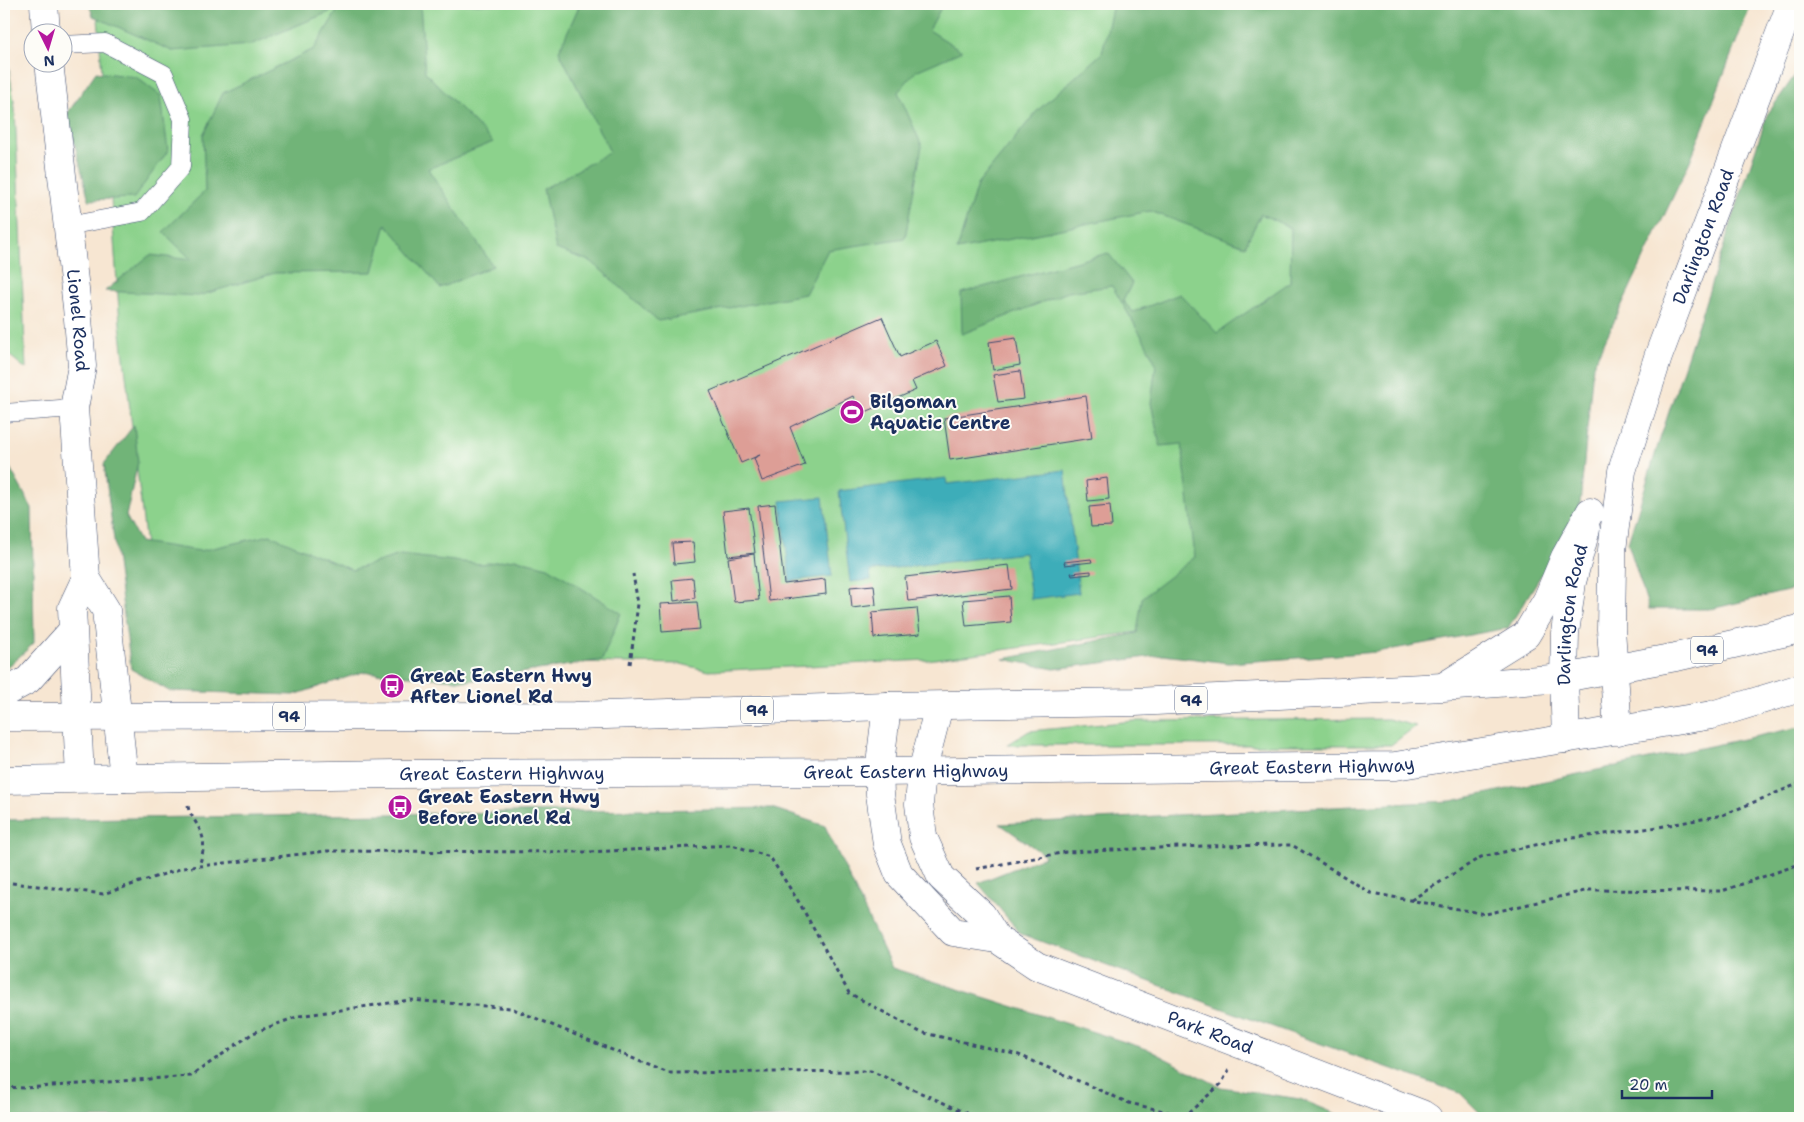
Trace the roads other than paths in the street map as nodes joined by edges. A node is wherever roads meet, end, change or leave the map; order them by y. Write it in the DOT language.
graph roads {
  1 [pos="44,4"];
  2 [pos="1791,4"];
  3 [pos="45,22"];
  4 [pos="72,44"];
  5 [pos="50,72"];
  6 [pos="67,226"];
  7 [pos="74,408"];
  8 [pos="4,413"];
  9 [pos="1622,471"];
  10 [pos="1590,512"];
  11 [pos="86,578"];
  12 [pos="1800,630"];
  13 [pos="72,631"];
  14 [pos="1613,669"];
  15 [pos="1564,678"];
  16 [pos="1443,687"];
  17 [pos="1800,688"];
  18 [pos="4,693"];
  19 [pos="887,706"];
  20 [pos="939,706"];
  21 [pos="76,716"];
  22 [pos="118,716"];
  23 [pos="4,717"];
  24 [pos="1618,731"];
  25 [pos="1566,740"];
  26 [pos="879,772"];
  27 [pos="922,772"];
  28 [pos="80,778"];
  29 [pos="124,778"];
  30 [pos="4,780"];
  31 [pos="997,940"];
  32 [pos="1428,1118"];
  1 -- 3 [label="main road"];
  2 -- 9 [label="main road, Darlington Road"];
  4 -- 6 [label="lane"];
  5 -- 6 [label="main road, Lionel Road"];
  6 -- 7 [label="main road, Lionel Road"];
  7 -- 8 [label="lane"];
  7 -- 11 [label="main road, Lionel Road"];
  9 -- 10 [label="main road, Darlington Road"];
  9 -- 14 [label="main road, Darlington Road"];
  10 -- 15 [label="main road, Darlington Road"];
  10 -- 16 [label="main road"];
  11 -- 13 [label="main road, Lionel Road"];
  11 -- 22 [label="main road, Lionel Road"];
  12 -- 14 [label="main road, 94"];
  13 -- 18 [label="main road"];
  13 -- 21 [label="main road, Lionel Road"];
  14 -- 15 [label="main road, 94"];
  14 -- 24 [label="main road, Darlington Road"];
  15 -- 16 [label="main road, 94"];
  15 -- 25 [label="main road, Darlington Road"];
  16 -- 20 [label="main road, 94"];
  17 -- 24 [label="main road, Great Eastern Highway"];
  19 -- 20 [label="main road, 94"];
  19 -- 22 [label="main road, 94"];
  19 -- 26 [label="main road, Park Road"];
  20 -- 27 [label="main road, Park Road"];
  21 -- 22 [label="main road, 94"];
  21 -- 23 [label="main road, 94"];
  21 -- 28 [label="main road, Lionel Road"];
  22 -- 29 [label="main road, Lionel Road"];
  24 -- 25 [label="main road, Great Eastern Highway"];
  25 -- 27 [label="main road, Great Eastern Highway"];
  26 -- 27 [label="main road, Great Eastern Highway"];
  26 -- 29 [label="main road, Great Eastern Highway"];
  26 -- 31 [label="main road, Park Road"];
  27 -- 31 [label="main road, Park Road"];
  28 -- 29 [label="main road, Great Eastern Highway"];
  28 -- 30 [label="main road, Great Eastern Highway"];
  31 -- 32 [label="main road, Park Road"];
}
